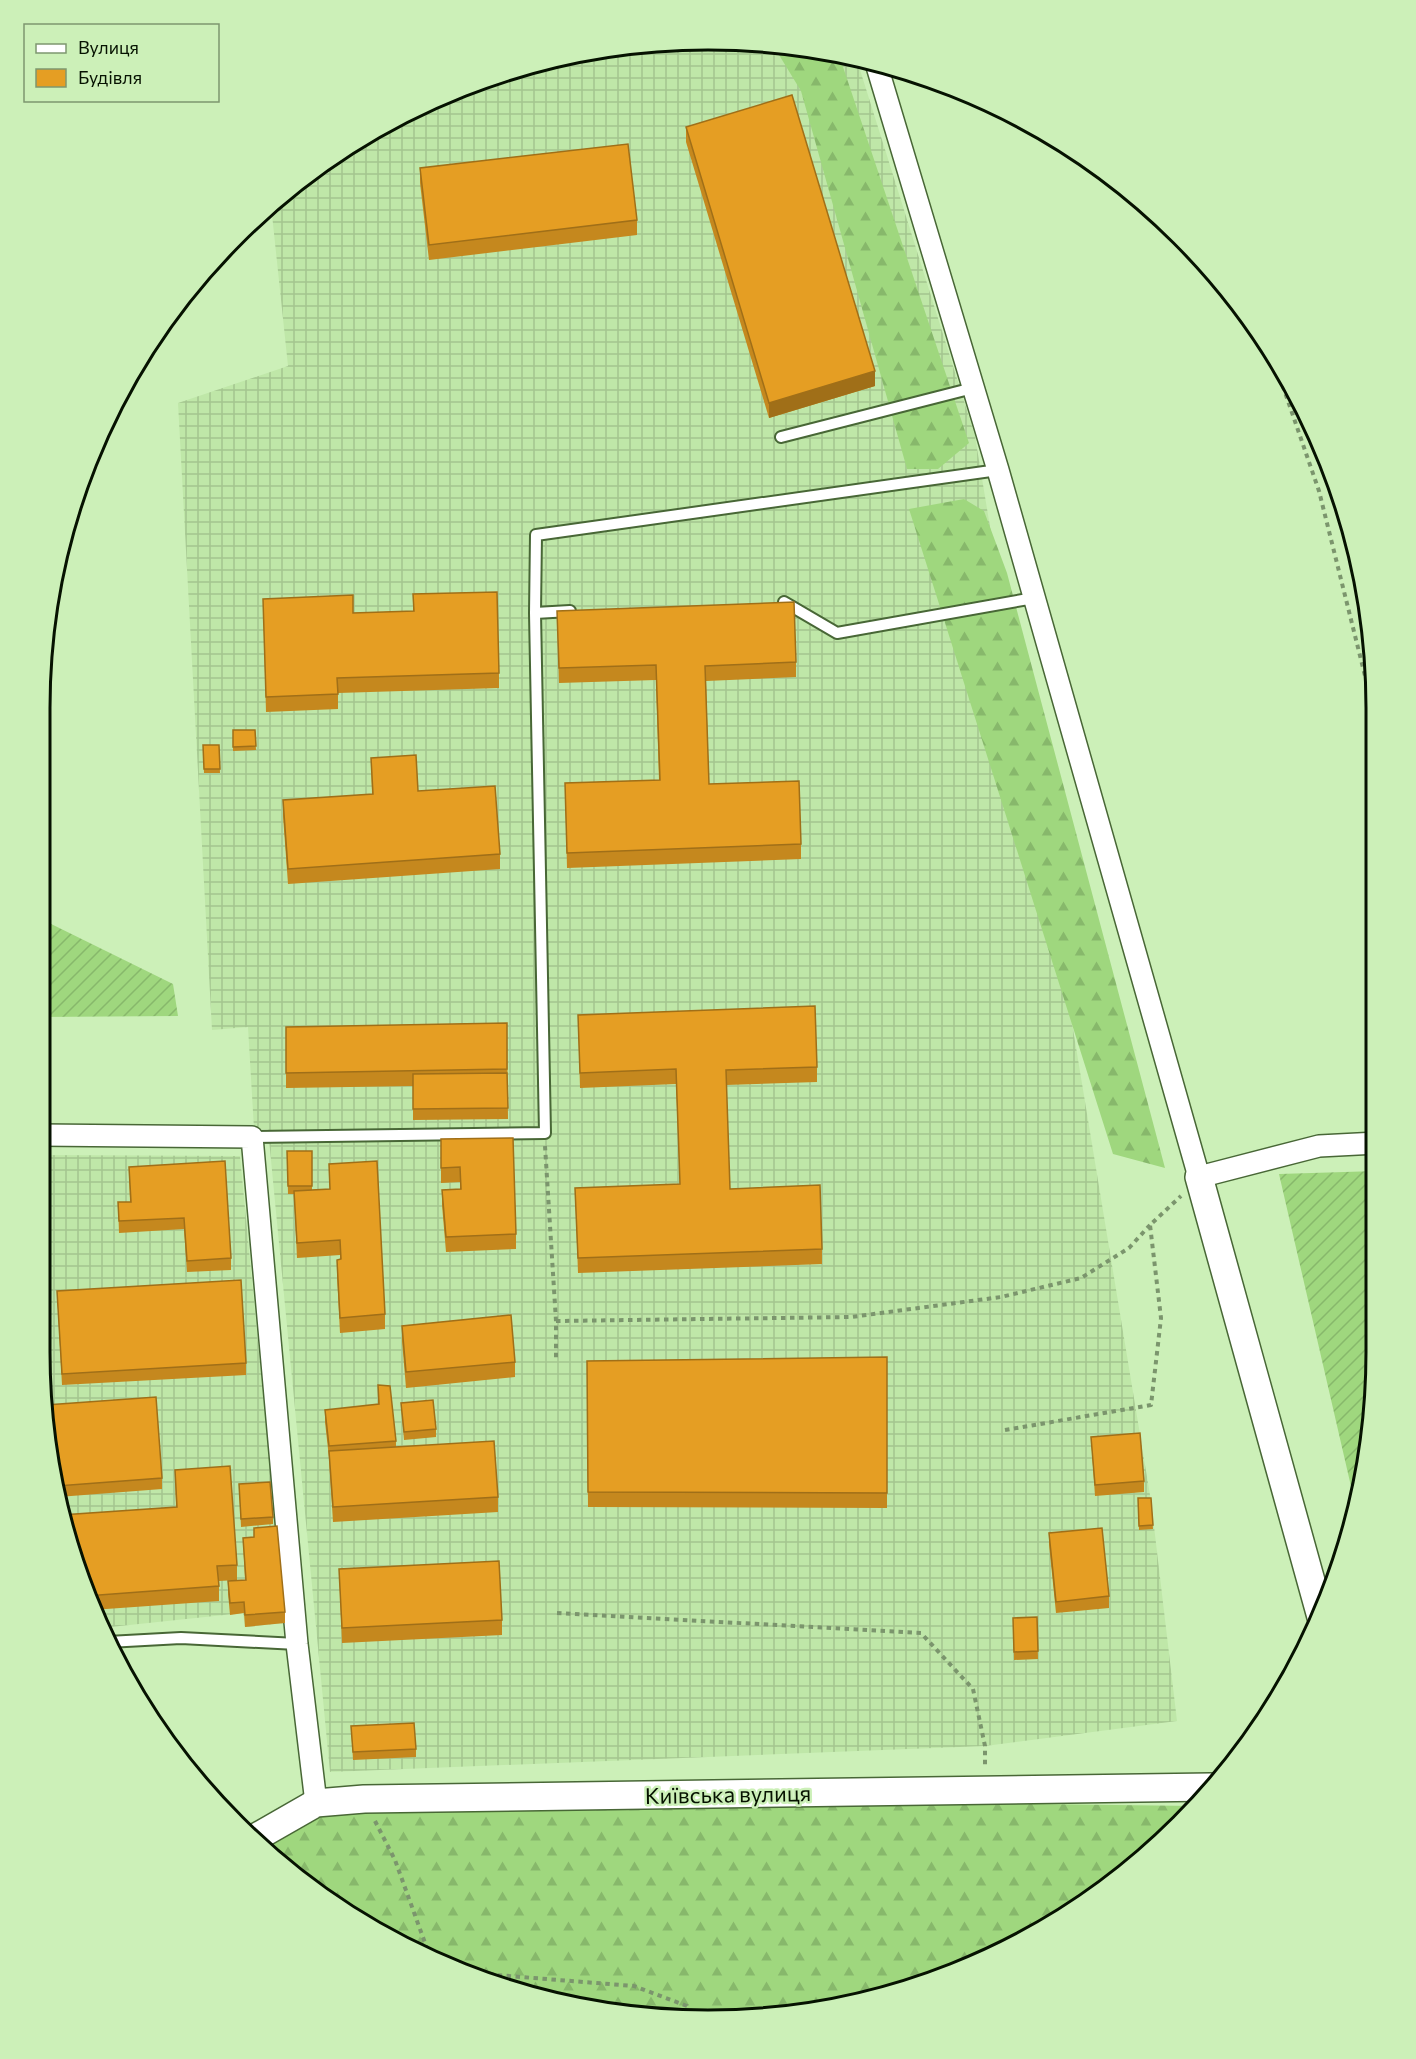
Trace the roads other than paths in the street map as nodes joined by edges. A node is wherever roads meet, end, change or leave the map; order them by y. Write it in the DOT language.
graph roads {
  1 [pos="879,72"];
  2 [pos="973,388"];
  3 [pos="782,437"];
  4 [pos="998,470"];
  5 [pos="1034,598"];
  6 [pos="774,603"];
  7 [pos="583,611"];
  8 [pos="535,613"];
  9 [pos="50,1135"];
  10 [pos="252,1137"];
  11 [pos="1366,1144"];
  12 [pos="1199,1177"];
  13 [pos="1317,1601"];
  14 [pos="117,1642"];
  15 [pos="297,1644"];
  16 [pos="1201,1787"];
  17 [pos="316,1803"];
  18 [pos="261,1834"];
  1 -- 2 [label="street"];
  2 -- 3 [label="lane"];
  2 -- 4 [label="street"];
  4 -- 5 [label="street"];
  4 -- 8 [label="lane"];
  5 -- 6 [label="lane"];
  5 -- 12 [label="street"];
  7 -- 8 [label="lane"];
  8 -- 10 [label="lane"];
  9 -- 10 [label="street"];
  10 -- 15 [label="street"];
  11 -- 12 [label="street"];
  12 -- 13 [label="street"];
  14 -- 15 [label="lane"];
  15 -- 17 [label="street"];
  16 -- 17 [label="street, Київська вулиця"];
  17 -- 18 [label="street, Київська вулиця"];
}
